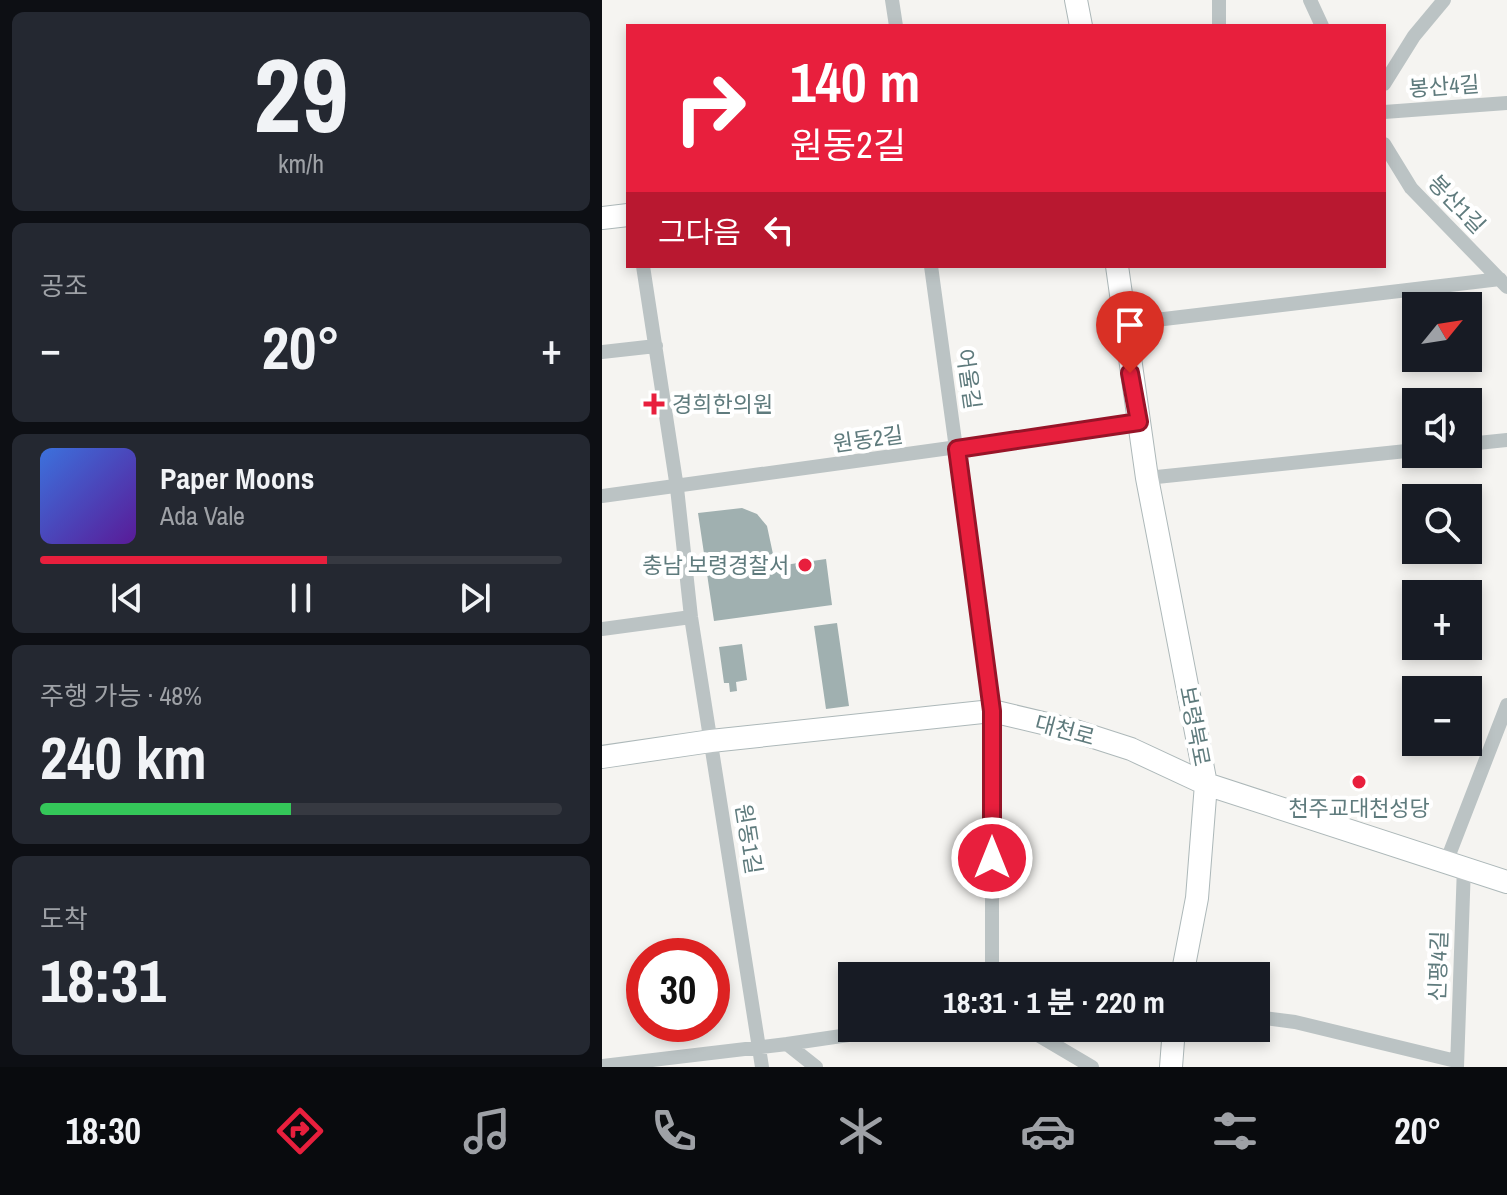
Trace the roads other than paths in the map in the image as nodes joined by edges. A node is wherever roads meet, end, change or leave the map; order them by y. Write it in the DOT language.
graph roads {
  1 [pos="892,0"];
  2 [pos="1076,0"];
  3 [pos="1219,0"];
  4 [pos="1310,0"];
  5 [pos="1444,0"];
  6 [pos="896,24"];
  7 [pos="1081,24"];
  8 [pos="1219,24"];
  9 [pos="1321,24"];
  10 [pos="1386,81"];
  11 [pos="1507,103"];
  12 [pos="1386,112"];
  13 [pos="1386,147"];
  14 [pos="626,215"];
  15 [pos="602,218"];
  16 [pos="643,268"];
  17 [pos="931,268"];
  18 [pos="1117,268"];
  19 [pos="1503,283"];
  20 [pos="1122,324"];
  21 [pos="656,346"];
  22 [pos="602,352"];
  23 [pos="1139,422"];
  24 [pos="1507,440"];
  25 [pos="1482,443"];
  26 [pos="957,449"];
  27 [pos="1402,451"];
  28 [pos="1147,478"];
  29 [pos="677,488"];
  30 [pos="602,496"];
  31 [pos="691,617"];
  32 [pos="602,629"];
  33 [pos="1507,705"];
  34 [pos="992,711"];
  35 [pos="711,741"];
  36 [pos="602,757"];
  37 [pos="1206,784"];
  38 [pos="1456,863"];
  39 [pos="1507,882"];
  40 [pos="992,962"];
  41 [pos="1185,962"];
  42 [pos="1270,1019"];
  43 [pos="838,1037"];
  44 [pos="1050,1042"];
  45 [pos="1173,1042"];
  46 [pos="787,1044"];
  47 [pos="760,1046"];
  48 [pos="1457,1064"];
  49 [pos="602,1066"];
  50 [pos="762,1067"];
  51 [pos="816,1067"];
  52 [pos="1092,1067"];
  53 [pos="1171,1067"];
  1 -- 6 [label="street"];
  2 -- 7 [label="main road"];
  3 -- 8 [label="street"];
  4 -- 9 [label="street"];
  5 -- 10 [label="street"];
  11 -- 12 [label="street, 봉산4길"];
  13 -- 19 [label="street, 봉산1길"];
  14 -- 15 [label="main road"];
  16 -- 21 [label="street, 원동1길"];
  17 -- 26 [label="street, 어울길"];
  18 -- 20 [label="main road, 보령북로"];
  19 -- 20 [label="street"];
  20 -- 23 [label="main road, 보령북로"];
  21 -- 22 [label="street"];
  21 -- 29 [label="street, 원동1길"];
  23 -- 26 [label="street, 원동2길"];
  23 -- 28 [label="main road, 보령북로"];
  24 -- 25 [label="street"];
  26 -- 29 [label="street, 원동2길"];
  26 -- 34 [label="street, 어울길"];
  27 -- 28 [label="street"];
  28 -- 37 [label="main road, 보령북로"];
  29 -- 30 [label="street, 원동2길"];
  29 -- 31 [label="street, 원동1길"];
  31 -- 32 [label="street"];
  31 -- 35 [label="street, 원동1길"];
  33 -- 38 [label="street"];
  34 -- 35 [label="main road, 대천로"];
  34 -- 37 [label="main road, 대천로"];
  34 -- 40 [label="street, 어울길"];
  35 -- 36 [label="main road, 대천로"];
  35 -- 47 [label="street, 원동1길"];
  37 -- 38 [label="main road, 대천로"];
  37 -- 41 [label="main road, 보령북로"];
  38 -- 39 [label="main road, 대천로"];
  38 -- 48 [label="street, 신평4길"];
  42 -- 48 [label="street"];
  43 -- 46 [label="street"];
  44 -- 52 [label="street"];
  45 -- 53 [label="main road"];
  46 -- 47 [label="street"];
  46 -- 51 [label="street"];
  47 -- 49 [label="street"];
  47 -- 50 [label="street, 원동1길"];
}
